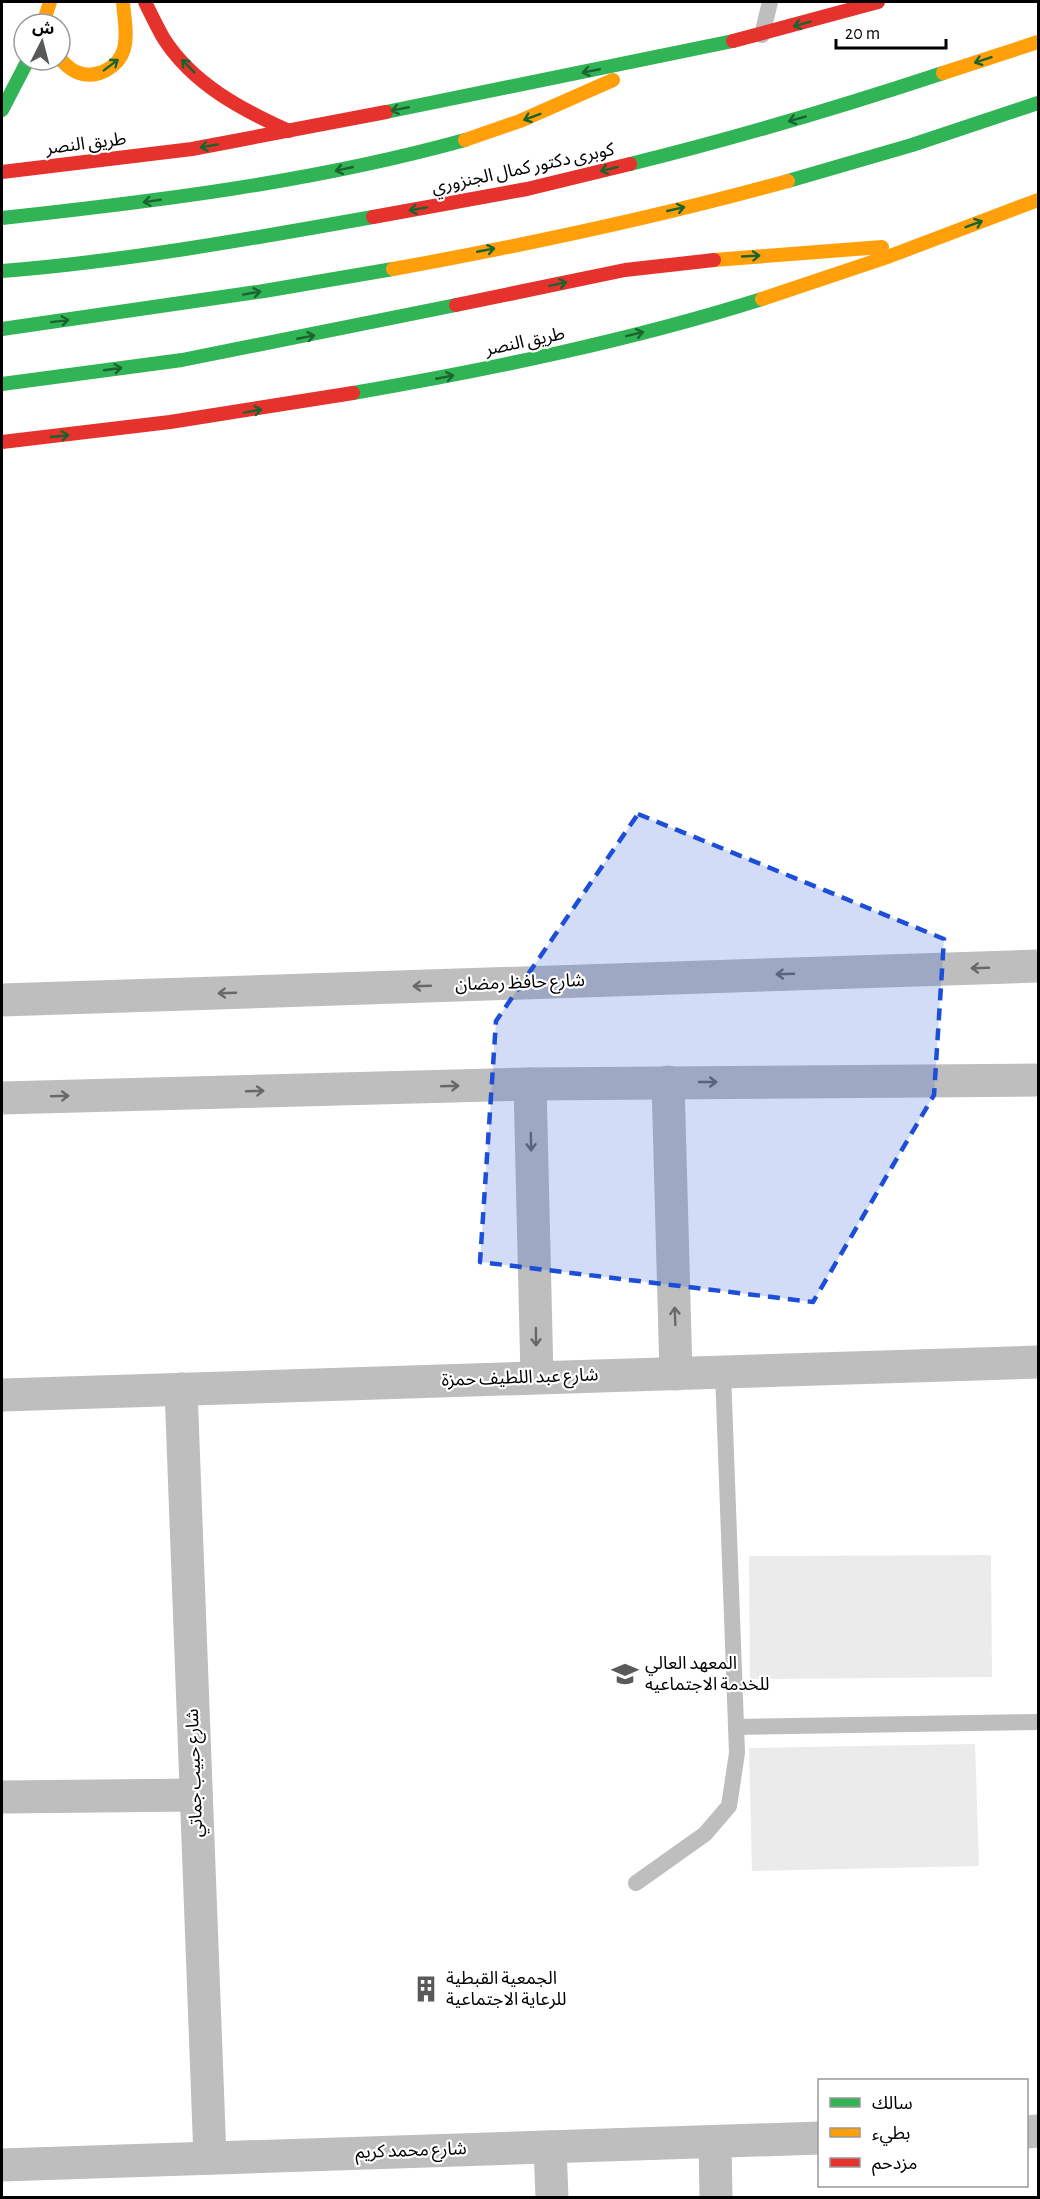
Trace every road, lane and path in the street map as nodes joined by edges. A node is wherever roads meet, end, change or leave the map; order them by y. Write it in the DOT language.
graph roads {
  1 [pos="123,2"];
  2 [pos="145,2"];
  3 [pos="770,2"];
  4 [pos="878,2"];
  5 [pos="830,9"];
  6 [pos="762,35"];
  7 [pos="1038,42"];
  8 [pos="661,57"];
  9 [pos="72,69"];
  10 [pos="22,72"];
  11 [pos="1038,103"];
  12 [pos="2,110"];
  13 [pos="289,131"];
  14 [pos="2,172"];
  15 [pos="1038,200"];
  16 [pos="2,218"];
  17 [pos="920,245"];
  18 [pos="2,271"];
  19 [pos="2,329"];
  20 [pos="2,384"];
  21 [pos="2,442"];
  22 [pos="1038,966"];
  23 [pos="2,1000"];
  24 [pos="1038,1080"];
  25 [pos="668,1082"];
  26 [pos="530,1084"];
  27 [pos="2,1098"];
  28 [pos="1038,1362"];
  29 [pos="723,1372"];
  30 [pos="676,1374"];
  31 [pos="537,1377"];
  32 [pos="181,1389"];
  33 [pos="2,1395"];
  34 [pos="1038,1722"];
  35 [pos="736,1727"];
  36 [pos="196,1795"];
  37 [pos="2,1797"];
  38 [pos="636,1883"];
  39 [pos="818,2138"];
  40 [pos="715,2142"];
  41 [pos="550,2147"];
  42 [pos="210,2158"];
  43 [pos="2,2165"];
  44 [pos="552,2198"];
  45 [pos="716,2198"];
  9 -- 1 [label="main road, one-way"];
  13 -- 2 [label="main road, one-way"];
  3 -- 6 [label="lane"];
  4 -- 5 [label="main road, طريق النصر"];
  5 -- 6 [label="main road, طريق النصر, one-way"];
  6 -- 8 [label="main road, طريق النصر"];
  7 -- 18 [label="main road, كوبرى دكتور كمال الجنزوري, one-way"];
  8 -- 13 [label="main road, طريق النصر, one-way"];
  8 -- 16 [label="main road, one-way"];
  10 -- 12 [label="main road"];
  19 -- 11 [label="main road, one-way"];
  13 -- 14 [label="main road, طريق النصر, one-way"];
  17 -- 15 [label="main road, طريق النصر, one-way"];
  20 -- 17 [label="main road, one-way"];
  21 -- 17 [label="main road, طريق النصر, one-way"];
  22 -- 23 [label="street, شارع حافظ رمضان, one-way"];
  25 -- 24 [label="street, one-way"];
  25 -- 26 [label="street"];
  30 -- 25 [label="street, one-way"];
  27 -- 26 [label="street, one-way"];
  26 -- 31 [label="street, one-way"];
  28 -- 29 [label="street, شارع عبد اللطيف حمزة"];
  29 -- 30 [label="street, شارع عبد اللطيف حمزة"];
  29 -- 35 [label="lane"];
  30 -- 31 [label="street, شارع عبد اللطيف حمزة"];
  31 -- 32 [label="street, شارع عبد اللطيف حمزة"];
  32 -- 33 [label="street, شارع عبد اللطيف حمزة"];
  32 -- 36 [label="street, شارع حبيب جماتي"];
  34 -- 35 [label="lane"];
  35 -- 38 [label="lane"];
  36 -- 37 [label="street"];
  36 -- 42 [label="street, شارع حبيب جماتي"];
  39 -- 40 [label="street, شارع محمد كريم"];
  40 -- 41 [label="street, شارع محمد كريم"];
  40 -- 45 [label="street"];
  41 -- 42 [label="street, شارع محمد كريم"];
  41 -- 44 [label="street"];
  42 -- 43 [label="street, شارع محمد كريم"];
}
